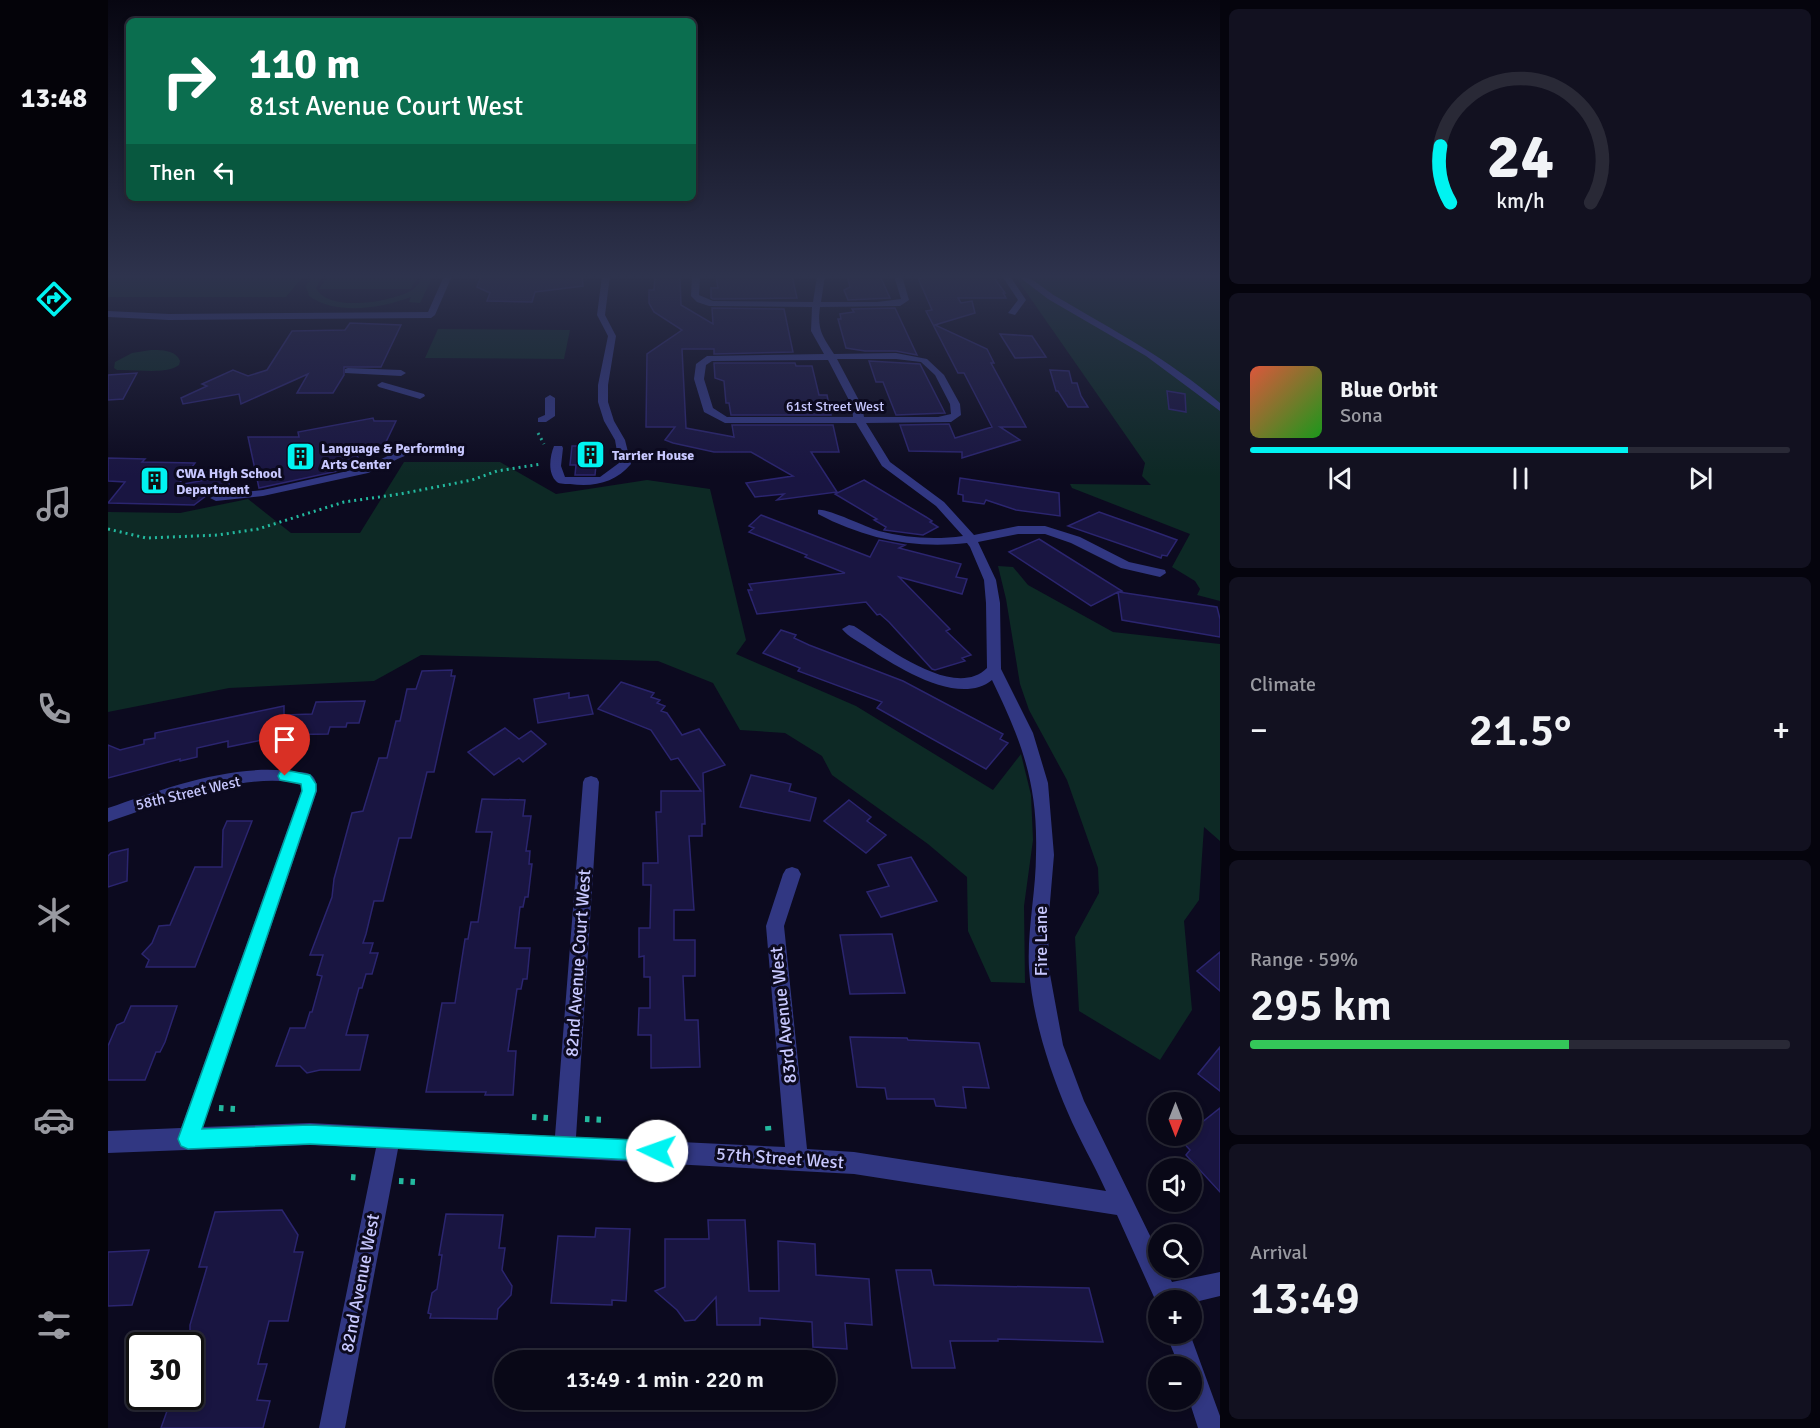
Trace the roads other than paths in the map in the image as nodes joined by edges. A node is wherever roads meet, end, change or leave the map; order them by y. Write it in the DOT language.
graph roads {
  1 [pos="611,343"];
  2 [pos="822,343"];
  3 [pos="1130,343"];
  4 [pos="830,357"];
  5 [pos="348,371"];
  6 [pos="401,373"];
  7 [pos="382,385"];
  8 [pos="420,396"];
  9 [pos="550,398"];
  10 [pos="1220,408"];
  11 [pos="542,420"];
  12 [pos="859,420"];
  13 [pos="558,448"];
  14 [pos="413,450"];
  15 [pos="216,498"];
  16 [pos="822,512"];
  17 [pos="970,539"];
  18 [pos="1160,573"];
  19 [pos="849,629"];
  20 [pos="994,669"];
  21 [pos="591,782"];
  22 [pos="108,815"];
  23 [pos="792,874"];
  24 [pos="389,1138"];
  25 [pos="188,1139"];
  26 [pos="108,1142"];
  27 [pos="565,1145"];
  28 [pos="797,1159"];
  29 [pos="1125,1205"];
  30 [pos="1220,1284"];
  31 [pos="1163,1290"];
  32 [pos="1197,1290"];
  33 [pos="1202,1401"];
  34 [pos="332,1428"];
  35 [pos="1211,1428"];
  1 -- 13 [label="street"];
  2 -- 4 [label="street"];
  3 -- 10 [label="street"];
  4 -- 12 [label="street"];
  4 -- 12 [label="street, 61st Street West"];
  4 -- 12 [label="street, 61st Street West"];
  5 -- 6 [label="street"];
  7 -- 8 [label="street"];
  9 -- 11 [label="street"];
  12 -- 17 [label="street"];
  14 -- 15 [label="street"];
  16 -- 17 [label="street"];
  17 -- 18 [label="street"];
  17 -- 20 [label="street"];
  19 -- 20 [label="street"];
  20 -- 29 [label="street, Fire Lane"];
  21 -- 27 [label="street, 82nd Avenue Court West"];
  22 -- 25 [label="street, 58th Street West"];
  23 -- 28 [label="street, 83rd Avenue West"];
  24 -- 25 [label="street, 57th Street West"];
  24 -- 27 [label="street, 57th Street West"];
  24 -- 34 [label="street, 82nd Avenue West"];
  25 -- 26 [label="street, 57th Street West"];
  27 -- 28 [label="street, 57th Street West"];
  28 -- 29 [label="street, 57th Street West"];
  29 -- 31 [label="street, Fire Lane"];
  30 -- 32 [label="street"];
  33 -- 35 [label="street"];
}
